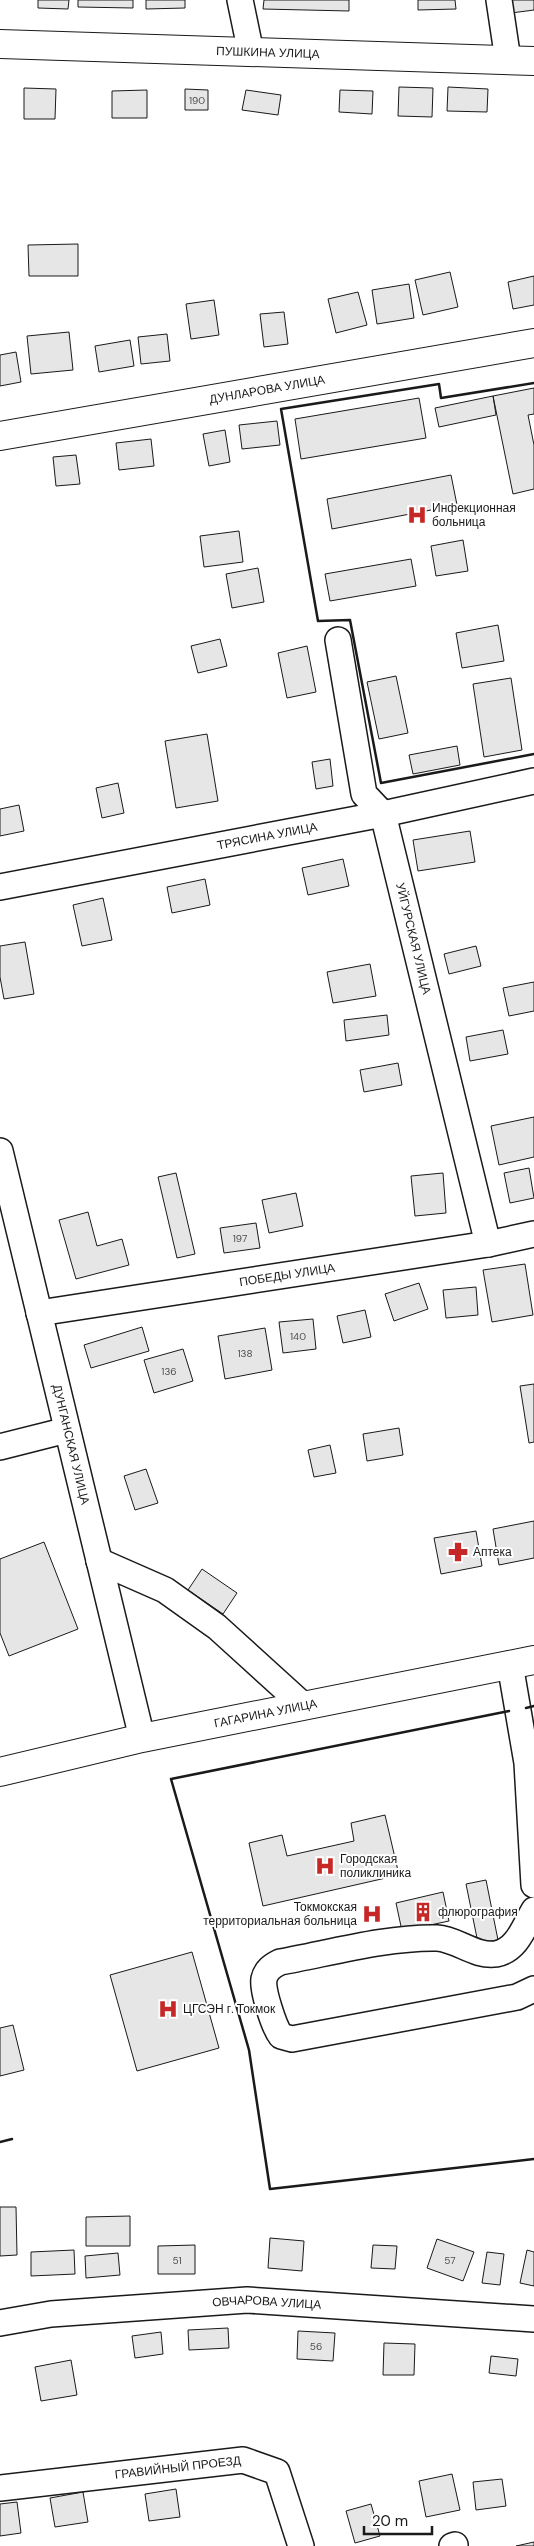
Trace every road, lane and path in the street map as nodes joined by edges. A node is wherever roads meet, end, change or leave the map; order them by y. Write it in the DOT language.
graph roads {
  1 [pos="240,0"];
  2 [pos="499,0"];
  3 [pos="0,42"];
  4 [pos="252,52"];
  5 [pos="521,60"];
  6 [pos="534,343"];
  7 [pos="0,436"];
  8 [pos="338,640"];
  9 [pos="534,781"];
  10 [pos="383,814"];
  11 [pos="0,887"];
  12 [pos="0,1151"];
  13 [pos="6,1197"];
  14 [pos="534,1234"];
  15 [pos="488,1244"];
  16 [pos="39,1313"];
  17 [pos="68,1430"];
  18 [pos="0,1448"];
  19 [pos="99,1561"];
  20 [pos="522,1662"];
  21 [pos="304,1706"];
  22 [pos="142,1738"];
  23 [pos="531,1762"];
  24 [pos="0,1772"];
  25 [pos="534,1885"];
  26 [pos="534,1910"];
  27 [pos="534,1989"];
  28 [pos="534,2319"];
  29 [pos="0,2323"];
  30 [pos="0,2488"];
  31 [pos="301,2546"];
  1 -- 4 [label="street"];
  2 -- 5 [label="street"];
  3 -- 4 [label="main road, ПУШКИНА УЛИЦА"];
  4 -- 5 [label="main road, ПУШКИНА УЛИЦА"];
  6 -- 7 [label="main road, ДУНЛАРОВА УЛИЦА"];
  8 -- 10 [label="street, УЙГУРСКАЯ УЛИЦА"];
  9 -- 10 [label="street, ТРЯСИНА УЛИЦА"];
  10 -- 11 [label="street, ТРЯСИНА УЛИЦА"];
  10 -- 15 [label="street, УЙГУРСКАЯ УЛИЦА"];
  12 -- 13 [label="street, ДУНГАНСКАЯ УЛИЦА"];
  13 -- 16 [label="street, ДУНГАНСКАЯ УЛИЦА"];
  14 -- 15 [label="street, ПОБЕДЫ УЛИЦА"];
  15 -- 16 [label="street, ПОБЕДЫ УЛИЦА"];
  16 -- 17 [label="street, ДУНГАНСКАЯ УЛИЦА"];
  17 -- 18 [label="street"];
  17 -- 19 [label="street, ДУНГАНСКАЯ УЛИЦА"];
  19 -- 21 [label="street"];
  19 -- 22 [label="street, ДУНГАНСКАЯ УЛИЦА"];
  20 -- 21 [label="main road, ГАГАРИНА УЛИЦА"];
  20 -- 23 [label="street"];
  21 -- 22 [label="main road, ГАГАРИНА УЛИЦА"];
  22 -- 24 [label="main road, ГАГАРИНА УЛИЦА"];
  23 -- 25 [label="street"];
  26 -- 27 [label="street"];
  28 -- 29 [label="street, ОВЧАРОВА УЛИЦА"];
  30 -- 31 [label="street, ГРАВИЙНЫЙ ПРОЕЗД"];
}
